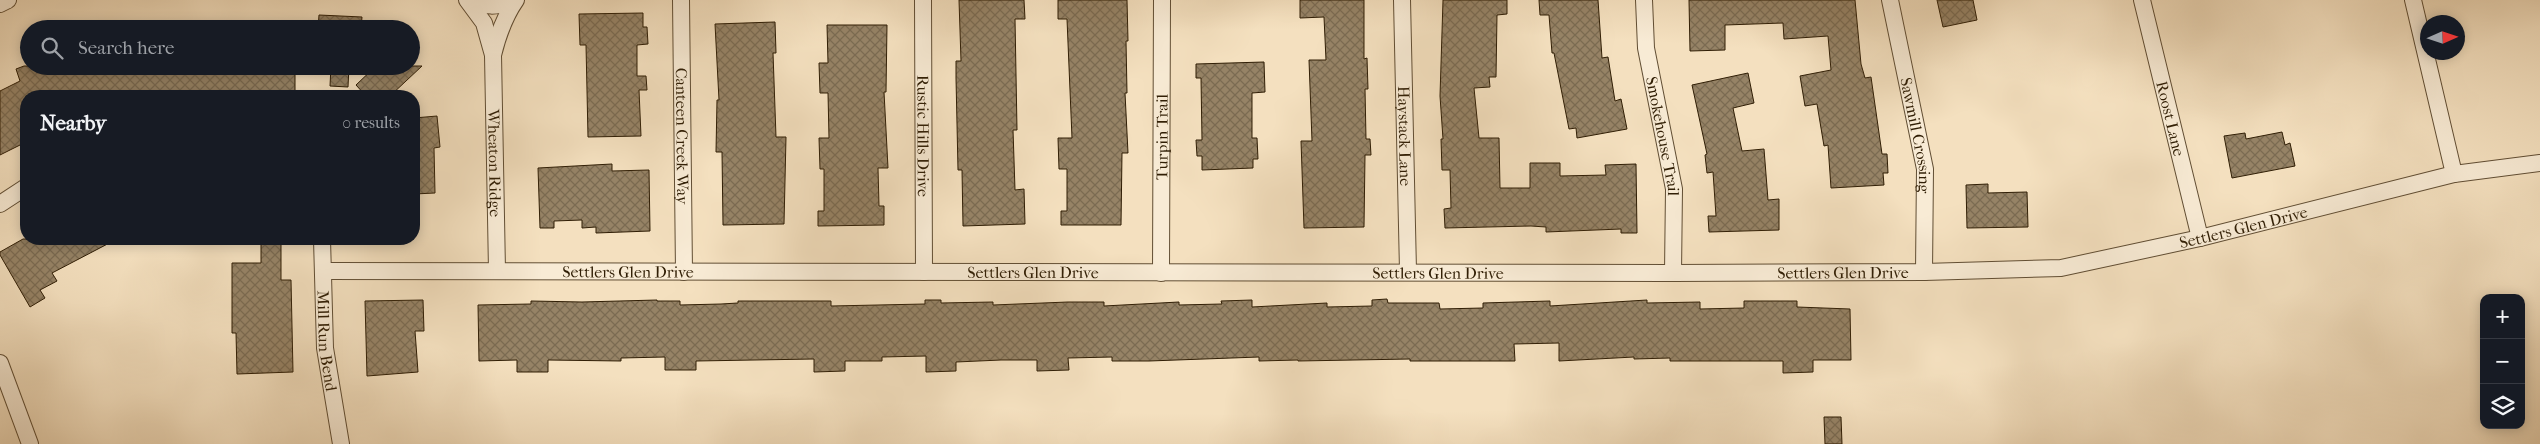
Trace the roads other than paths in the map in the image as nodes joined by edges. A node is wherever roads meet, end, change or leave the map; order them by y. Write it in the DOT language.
graph roads {
  1 [pos="8,0"];
  2 [pos="469,0"];
  3 [pos="512,0"];
  4 [pos="516,0"];
  5 [pos="681,0"];
  6 [pos="923,0"];
  7 [pos="1162,0"];
  8 [pos="1402,0"];
  9 [pos="1644,0"];
  10 [pos="1890,0"];
  11 [pos="2142,0"];
  12 [pos="2413,0"];
  13 [pos="0,4"];
  14 [pos="493,55"];
  15 [pos="2540,163"];
  16 [pos="2454,174"];
  17 [pos="20,191"];
  18 [pos="0,204"];
  19 [pos="2200,238"];
  20 [pos="322,245"];
  21 [pos="323,271"];
  22 [pos="496,271"];
  23 [pos="1408,271"];
  24 [pos="684,272"];
  25 [pos="924,272"];
  26 [pos="1924,272"];
  27 [pos="1160,273"];
  28 [pos="1673,273"];
  29 [pos="0,363"];
  30 [pos="30,444"];
  31 [pos="341,444"];
  1 -- 13 [label="street"];
  2 -- 3 [label="street"];
  2 -- 14 [label="street, Wheaton Ridge"];
  4 -- 14 [label="street, Wheaton Ridge"];
  5 -- 24 [label="street, Canteen Creek Way"];
  6 -- 25 [label="street, Rustic Hills Drive"];
  7 -- 27 [label="street, Turpin Trail"];
  8 -- 23 [label="street, Haystack Lane"];
  9 -- 28 [label="street, Smokehouse Trail"];
  10 -- 26 [label="street, Sawmill Crossing"];
  11 -- 19 [label="street, Roost Lane"];
  12 -- 16 [label="street"];
  14 -- 22 [label="street, Wheaton Ridge"];
  15 -- 16 [label="street, Settlers Glen Drive"];
  16 -- 19 [label="street, Settlers Glen Drive"];
  17 -- 18 [label="street"];
  19 -- 26 [label="street, Settlers Glen Drive"];
  20 -- 21 [label="street, Mill Run Bend"];
  21 -- 22 [label="street, Settlers Glen Drive"];
  21 -- 31 [label="street, Mill Run Bend"];
  22 -- 24 [label="street, Settlers Glen Drive"];
  23 -- 27 [label="street, Settlers Glen Drive"];
  23 -- 28 [label="street, Settlers Glen Drive"];
  24 -- 25 [label="street, Settlers Glen Drive"];
  25 -- 27 [label="street, Settlers Glen Drive"];
  26 -- 28 [label="street, Settlers Glen Drive"];
  29 -- 30 [label="street"];
}
